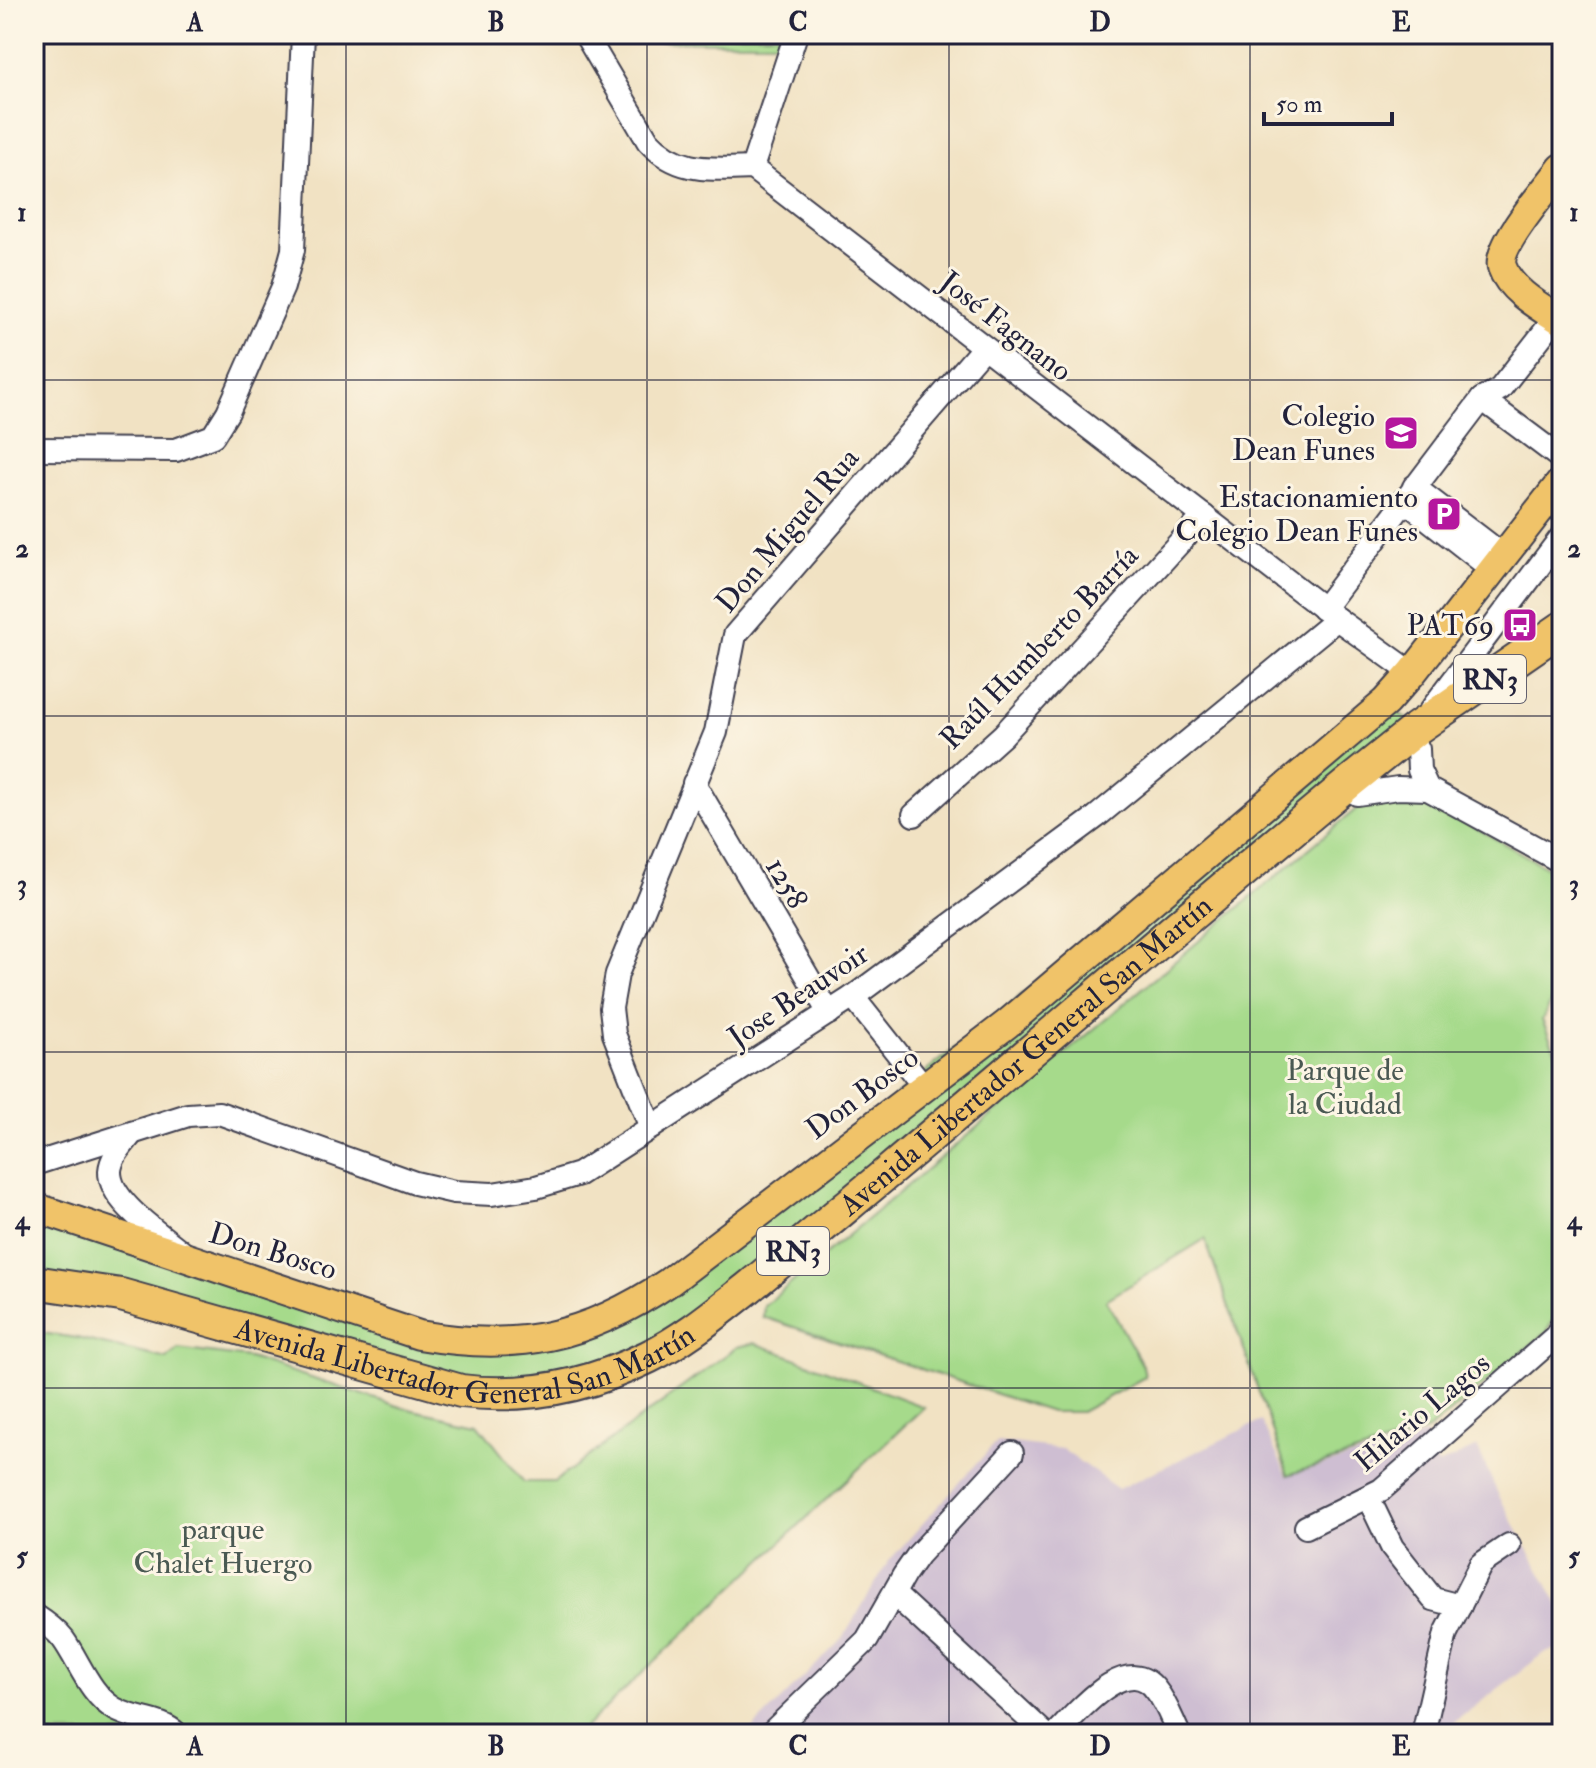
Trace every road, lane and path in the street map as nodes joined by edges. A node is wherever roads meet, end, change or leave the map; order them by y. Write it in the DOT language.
graph roads {
  1 [pos="303,34"];
  2 [pos="585,34"];
  3 [pos="796,34"];
  4 [pos="752,168"];
  5 [pos="1562,168"];
  6 [pos="1559,319"];
  7 [pos="984,347"];
  8 [pos="1482,399"];
  9 [pos="34,449"];
  10 [pos="1562,459"];
  11 [pos="1562,481"];
  12 [pos="1409,494"];
  13 [pos="1204,516"];
  14 [pos="1562,536"];
  15 [pos="1498,563"];
  16 [pos="1330,614"];
  17 [pos="1562,620"];
  18 [pos="1562,628"];
  19 [pos="1562,648"];
  20 [pos="1412,673"];
  21 [pos="1418,739"];
  22 [pos="694,783"];
  23 [pos="1428,789"];
  24 [pos="1357,794"];
  25 [pos="914,815"];
  26 [pos="1562,862"];
  27 [pos="853,997"];
  28 [pos="829,1013"];
  29 [pos="925,1088"];
  30 [pos="651,1128"];
  31 [pos="132,1133"];
  32 [pos="34,1164"];
  33 [pos="34,1207"];
  34 [pos="193,1261"];
  35 [pos="34,1282"];
  36 [pos="34,1300"];
  37 [pos="1560,1333"];
  38 [pos="1012,1453"];
  39 [pos="1368,1497"];
  40 [pos="1306,1527"];
  41 [pos="1509,1545"];
  42 [pos="894,1594"];
  43 [pos="1460,1606"];
  44 [pos="34,1615"];
  45 [pos="168,1731"];
  46 [pos="770,1734"];
  47 [pos="1045,1734"];
  48 [pos="1056,1734"];
  49 [pos="1179,1734"];
  50 [pos="1423,1734"];
  1 -- 9 [label="street"];
  2 -- 4 [label="street"];
  3 -- 4 [label="street"];
  4 -- 7 [label="street, José Fagnano"];
  5 -- 6 [label="main road"];
  6 -- 8 [label="street, Jose Beauvoir"];
  7 -- 13 [label="street, José Fagnano"];
  7 -- 22 [label="street, Don Miguel Rua"];
  8 -- 10 [label="street"];
  8 -- 12 [label="street, Jose Beauvoir"];
  11 -- 15 [label="main road, Don Bosco"];
  12 -- 15 [label="street"];
  12 -- 16 [label="street, Jose Beauvoir"];
  13 -- 16 [label="street, José Fagnano"];
  13 -- 25 [label="street, Raúl Humberto Barría"];
  14 -- 21 [label="street"];
  15 -- 20 [label="main road, Don Bosco"];
  16 -- 20 [label="street, José Fagnano"];
  16 -- 27 [label="street, Jose Beauvoir"];
  17 -- 21 [label="street"];
  18 -- 21 [label="highway, Avenida Libertador General San Martín / RN3"];
  19 -- 21 [label="highway, Avenida Libertador General San Martín / RN3"];
  20 -- 29 [label="main road, Don Bosco"];
  21 -- 23 [label="street"];
  21 -- 24 [label="highway, Avenida Libertador General San Martín / RN3"];
  21 -- 35 [label="highway, Avenida Libertador General San Martín / RN3"];
  22 -- 28 [label="street, 1258"];
  22 -- 30 [label="street, Don Miguel Rua"];
  23 -- 24 [label="street"];
  23 -- 26 [label="street"];
  24 -- 36 [label="highway, Avenida Libertador General San Martín / RN3"];
  27 -- 28 [label="street, Jose Beauvoir"];
  27 -- 29 [label="street"];
  28 -- 30 [label="street, Jose Beauvoir"];
  29 -- 34 [label="main road, Don Bosco"];
  30 -- 31 [label="street, Jose Beauvoir"];
  31 -- 32 [label="street"];
  31 -- 34 [label="street"];
  33 -- 34 [label="main road, Don Bosco"];
  37 -- 39 [label="street, Hilario Lagos"];
  38 -- 42 [label="street"];
  39 -- 40 [label="street, Hilario Lagos"];
  39 -- 43 [label="street"];
  41 -- 43 [label="street"];
  42 -- 46 [label="street"];
  42 -- 47 [label="street"];
  43 -- 50 [label="street"];
  44 -- 45 [label="street"];
  48 -- 49 [label="street"];
}
